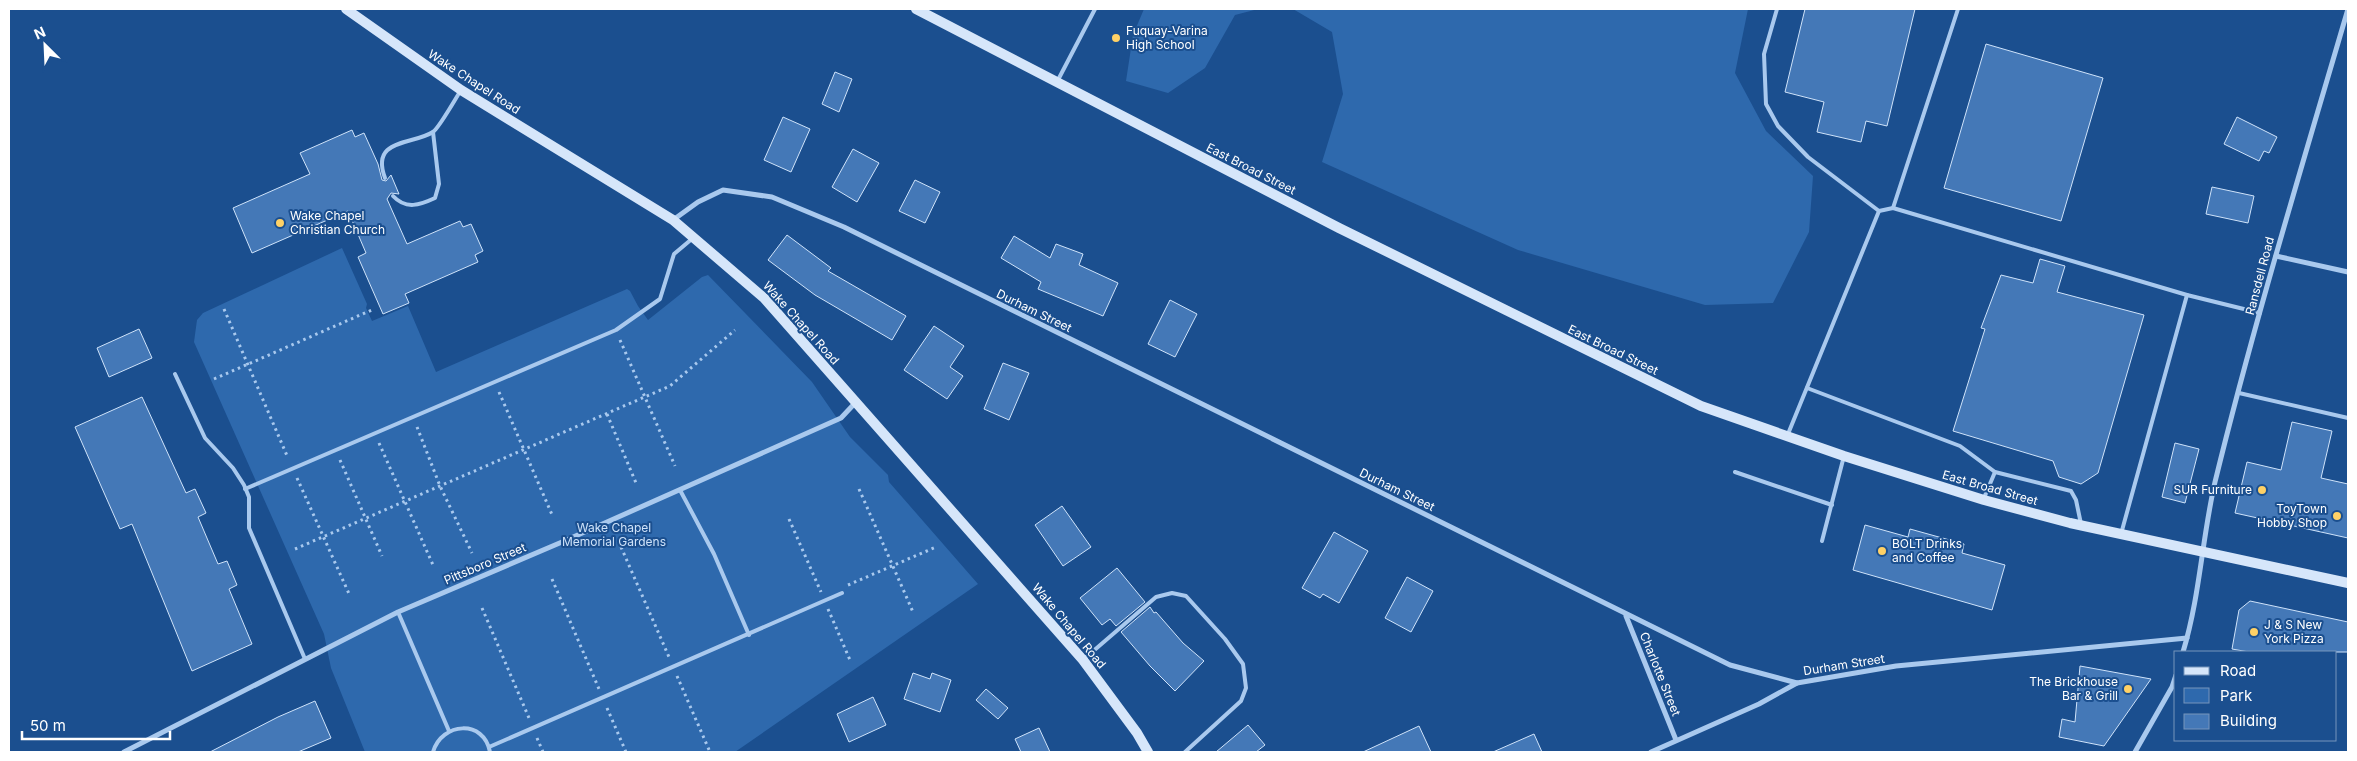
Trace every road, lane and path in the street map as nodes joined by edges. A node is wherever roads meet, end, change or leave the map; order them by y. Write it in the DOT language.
graph roads {
  1 [pos="346,9"];
  2 [pos="916,9"];
  3 [pos="1095,9"];
  4 [pos="1778,9"];
  5 [pos="1958,9"];
  6 [pos="2348,9"];
  7 [pos="1057,82"];
  8 [pos="462,90"];
  9 [pos="433,132"];
  10 [pos="385,178"];
  11 [pos="393,196"];
  12 [pos="1893,208"];
  13 [pos="1879,211"];
  14 [pos="674,220"];
  15 [pos="695,237"];
  16 [pos="2276,256"];
  17 [pos="2348,272"];
  18 [pos="2187,295"];
  19 [pos="374,308"];
  20 [pos="224,309"];
  21 [pos="2260,314"];
  22 [pos="616,330"];
  23 [pos="735,330"];
  24 [pos="248,364"];
  25 [pos="175,374"];
  26 [pos="214,379"];
  27 [pos="495,382"];
  28 [pos="1807,388"];
  29 [pos="2239,393"];
  30 [pos="645,397"];
  31 [pos="856,402"];
  32 [pos="607,414"];
  33 [pos="413,417"];
  34 [pos="2348,418"];
  35 [pos="375,433"];
  36 [pos="1787,436"];
  37 [pos="336,450"];
  38 [pos="524,450"];
  39 [pos="1844,456"];
  40 [pos="675,466"];
  41 [pos="293,469"];
  42 [pos="1734,472"];
  43 [pos="1995,472"];
  44 [pos="636,483"];
  45 [pos="440,486"];
  46 [pos="246,488"];
  47 [pos="859,489"];
  48 [pos="680,490"];
  49 [pos="1984,500"];
  50 [pos="404,502"];
  51 [pos="1832,505"];
  52 [pos="553,517"];
  53 [pos="366,518"];
  54 [pos="2082,526"];
  55 [pos="2121,534"];
  56 [pos="323,537"];
  57 [pos="1822,542"];
  58 [pos="621,547"];
  59 [pos="936,547"];
  60 [pos="294,550"];
  61 [pos="2204,551"];
  62 [pos="472,553"];
  63 [pos="382,556"];
  64 [pos="433,565"];
  65 [pos="893,565"];
  66 [pos="552,579"];
  67 [pos="2348,583"];
  68 [pos="842,593"];
  69 [pos="350,596"];
  70 [pos="482,608"];
  71 [pos="398,612"];
  72 [pos="913,612"];
  73 [pos="1626,616"];
  74 [pos="749,635"];
  75 [pos="2187,638"];
  76 [pos="2183,651"];
  77 [pos="305,659"];
  78 [pos="1083,660"];
  79 [pos="673,668"];
  80 [pos="2174,681"];
  81 [pos="1797,682"];
  82 [pos="603,698"];
  83 [pos="533,728"];
  84 [pos="449,731"];
  85 [pos="1676,740"];
  86 [pos="489,750"];
  87 [pos="124,752"];
  88 [pos="433,752"];
  89 [pos="543,752"];
  90 [pos="626,752"];
  91 [pos="710,752"];
  92 [pos="1148,752"];
  93 [pos="1185,752"];
  94 [pos="1651,752"];
  95 [pos="2135,752"];
  1 -- 8 [label="main road, Wake Chapel Road"];
  2 -- 7 [label="main road, East Broad Street"];
  3 -- 7 [label="lane"];
  4 -- 13 [label="lane"];
  5 -- 12 [label="lane"];
  6 -- 16 [label="street, Ransdell Road"];
  7 -- 36 [label="main road, East Broad Street"];
  8 -- 9 [label="lane"];
  8 -- 14 [label="main road, Wake Chapel Road"];
  9 -- 10 [label="lane"];
  9 -- 11 [label="lane"];
  12 -- 13 [label="lane"];
  12 -- 18 [label="lane"];
  13 -- 28 [label="lane"];
  14 -- 15 [label="main road, Wake Chapel Road"];
  14 -- 73 [label="street, Durham Street"];
  15 -- 22 [label="lane"];
  15 -- 31 [label="main road, Wake Chapel Road"];
  16 -- 17 [label="street"];
  16 -- 21 [label="street, Ransdell Road"];
  18 -- 21 [label="lane"];
  18 -- 55 [label="lane"];
  19 -- 24 [label="path"];
  20 -- 24 [label="path"];
  21 -- 29 [label="street, Ransdell Road"];
  22 -- 27 [label="lane"];
  22 -- 30 [label="path"];
  23 -- 30 [label="path"];
  24 -- 26 [label="path"];
  24 -- 41 [label="path"];
  25 -- 46 [label="lane"];
  27 -- 33 [label="lane"];
  27 -- 38 [label="path"];
  28 -- 36 [label="lane"];
  28 -- 43 [label="lane"];
  29 -- 34 [label="lane"];
  29 -- 61 [label="street, Ransdell Road"];
  30 -- 32 [label="path"];
  30 -- 40 [label="path"];
  31 -- 48 [label="street, Pittsboro Street"];
  31 -- 78 [label="main road, Wake Chapel Road"];
  32 -- 38 [label="path"];
  32 -- 44 [label="path"];
  33 -- 35 [label="lane"];
  33 -- 45 [label="path"];
  35 -- 37 [label="lane"];
  35 -- 50 [label="path"];
  36 -- 39 [label="main road, East Broad Street"];
  37 -- 41 [label="lane"];
  37 -- 53 [label="path"];
  38 -- 45 [label="path"];
  38 -- 52 [label="path"];
  39 -- 49 [label="main road, East Broad Street"];
  39 -- 51 [label="lane"];
  41 -- 46 [label="lane"];
  41 -- 56 [label="path"];
  42 -- 51 [label="lane"];
  43 -- 49 [label="lane"];
  43 -- 54 [label="lane"];
  45 -- 50 [label="path"];
  45 -- 62 [label="path"];
  46 -- 77 [label="lane"];
  47 -- 65 [label="path"];
  48 -- 71 [label="street, Pittsboro Street"];
  48 -- 74 [label="lane"];
  49 -- 54 [label="main road, East Broad Street"];
  50 -- 53 [label="path"];
  50 -- 64 [label="path"];
  51 -- 57 [label="lane"];
  53 -- 56 [label="path"];
  53 -- 63 [label="path"];
  54 -- 55 [label="main road, East Broad Street"];
  55 -- 61 [label="main road, East Broad Street"];
  56 -- 60 [label="path"];
  56 -- 69 [label="path"];
  58 -- 79 [label="path"];
  59 -- 65 [label="path"];
  61 -- 67 [label="main road, East Broad Street"];
  61 -- 75 [label="street, Ransdell Road"];
  65 -- 68 [label="path"];
  65 -- 72 [label="path"];
  66 -- 82 [label="path"];
  68 -- 74 [label="lane"];
  70 -- 83 [label="path"];
  71 -- 77 [label="street, Pittsboro Street"];
  71 -- 84 [label="lane"];
  73 -- 81 [label="street, Durham Street"];
  73 -- 85 [label="street, Charlotte Street"];
  74 -- 79 [label="lane"];
  75 -- 76 [label="street, Ransdell Road"];
  75 -- 81 [label="street, Durham Street"];
  77 -- 87 [label="street, Pittsboro Street"];
  78 -- 92 [label="main road, Wake Chapel Road"];
  78 -- 93 [label="lane"];
  79 -- 82 [label="lane"];
  79 -- 91 [label="path"];
  80 -- 95 [label="street"];
  81 -- 85 [label="street"];
  82 -- 83 [label="lane"];
  82 -- 90 [label="path"];
  83 -- 86 [label="lane"];
  83 -- 89 [label="path"];
  84 -- 86 [label="lane"];
  84 -- 88 [label="lane"];
  85 -- 94 [label="street"];
}
